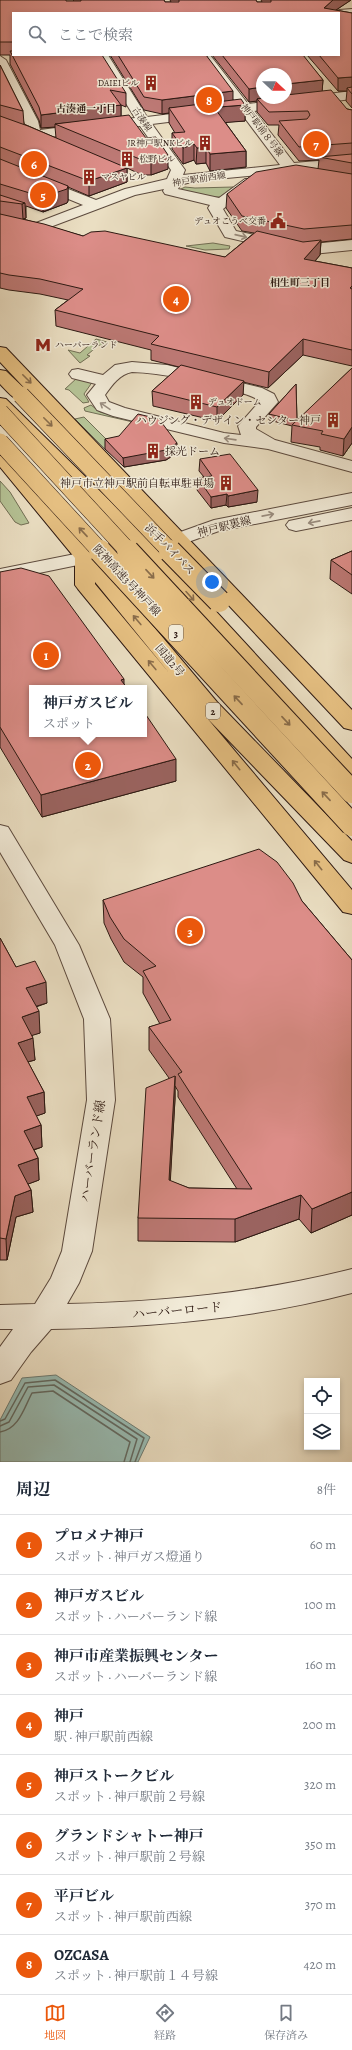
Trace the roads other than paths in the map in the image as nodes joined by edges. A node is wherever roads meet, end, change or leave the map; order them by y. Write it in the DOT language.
graph roads {
  1 [pos="352,13"];
  2 [pos="340,14"];
  3 [pos="352,20"];
  4 [pos="340,22"];
  5 [pos="0,54"];
  6 [pos="12,56"];
  7 [pos="15,56"];
  8 [pos="103,56"];
  9 [pos="205,56"];
  10 [pos="0,60"];
  11 [pos="324,85"];
  12 [pos="352,95"];
  13 [pos="334,97"];
  14 [pos="343,108"];
  15 [pos="246,109"];
  16 [pos="143,121"];
  17 [pos="19,130"];
  18 [pos="278,130"];
  19 [pos="263,131"];
  20 [pos="34,135"];
  21 [pos="62,147"];
  22 [pos="352,162"];
  23 [pos="0,166"];
  24 [pos="290,168"];
  25 [pos="132,177"];
  26 [pos="325,178"];
  27 [pos="173,182"];
  28 [pos="221,203"];
  29 [pos="94,205"];
  30 [pos="20,210"];
  31 [pos="0,220"];
  32 [pos="52,221"];
  33 [pos="36,228"];
  34 [pos="55,236"];
  35 [pos="352,245"];
  36 [pos="0,352"];
  37 [pos="78,374"];
  38 [pos="0,375"];
  39 [pos="106,381"];
  40 [pos="0,403"];
  41 [pos="0,412"];
  42 [pos="0,442"];
  43 [pos="269,444"];
  44 [pos="299,452"];
  45 [pos="0,455"];
  46 [pos="284,466"];
  47 [pos="352,466"];
  48 [pos="352,499"];
  49 [pos="352,514"];
  50 [pos="177,540"];
  51 [pos="145,546"];
  52 [pos="85,558"];
  53 [pos="0,574"];
  54 [pos="352,723"];
  55 [pos="352,737"];
  56 [pos="240,739"];
  57 [pos="352,773"];
  58 [pos="352,792"];
  59 [pos="352,825"];
  60 [pos="0,832"];
  61 [pos="352,855"];
  62 [pos="352,886"];
  63 [pos="352,906"];
  64 [pos="352,1280"];
  65 [pos="0,1317"];
  66 [pos="43,1317"];
  67 [pos="0,1371"];
  1 -- 2 [label="street"];
  3 -- 4 [label="street"];
  5 -- 6 [label="street"];
  7 -- 10 [label="street"];
  8 -- 16 [label="street, 古湊線"];
  9 -- 15 [label="street, 神戸駅前８号線"];
  10 -- 20 [label="street"];
  11 -- 13 [label="street"];
  12 -- 13 [label="street"];
  13 -- 14 [label="street"];
  13 -- 15 [label="street"];
  15 -- 16 [label="street"];
  15 -- 19 [label="street, 神戸駅前８号線"];
  16 -- 20 [label="street"];
  16 -- 27 [label="street, 古湊線"];
  17 -- 20 [label="street"];
  18 -- 19 [label="street"];
  19 -- 24 [label="street, 神戸駅前８号線"];
  20 -- 21 [label="street"];
  22 -- 24 [label="street, 神戸駅前西線"];
  23 -- 29 [label="street"];
  24 -- 27 [label="street, 神戸駅前西線"];
  25 -- 27 [label="street"];
  26 -- 28 [label="street"];
  27 -- 28 [label="street"];
  27 -- 29 [label="street, 神戸駅前西線"];
  28 -- 35 [label="street, one-way"];
  29 -- 32 [label="street, 神戸駅前西線"];
  30 -- 32 [label="street"];
  31 -- 33 [label="street"];
  32 -- 33 [label="street, 神戸駅前西線"];
  33 -- 34 [label="street"];
  36 -- 50 [label="highway, one-way"];
  37 -- 39 [label="street"];
  38 -- 55 [label="highway, 浜手バイパス, one-way, bridge"];
  43 -- 39 [label="street, one-way"];
  39 -- 43 [label="street"];
  40 -- 51 [label="highway"];
  41 -- 58 [label="highway, 阪神高速3号神戸線 / 3, one-way, bridge"];
  59 -- 42 [label="highway, 阪神高速3号神戸線 / 3, one-way, bridge"];
  43 -- 44 [label="street"];
  44 -- 46 [label="street"];
  44 -- 47 [label="street"];
  45 -- 52 [label="highway, 国道2号 / 2"];
  50 -- 48 [label="street, 神戸駅裏線, one-way"];
  49 -- 50 [label="street, 神戸駅裏線, one-way"];
  50 -- 51 [label="street"];
  50 -- 54 [label="highway"];
  51 -- 52 [label="street"];
  51 -- 57 [label="highway, one-way"];
  52 -- 53 [label="street"];
  56 -- 52 [label="highway, 国道2号 / 2, one-way"];
  63 -- 52 [label="highway, one-way"];
  56 -- 61 [label="highway, 国道2号 / 2"];
  56 -- 62 [label="highway, 2"];
  60 -- 66 [label="street, ハーバーランド線"];
  64 -- 66 [label="street, ハーバーロード"];
  65 -- 66 [label="street, ハーバーロード"];
  66 -- 67 [label="street, ハーバーランド線"];
}
